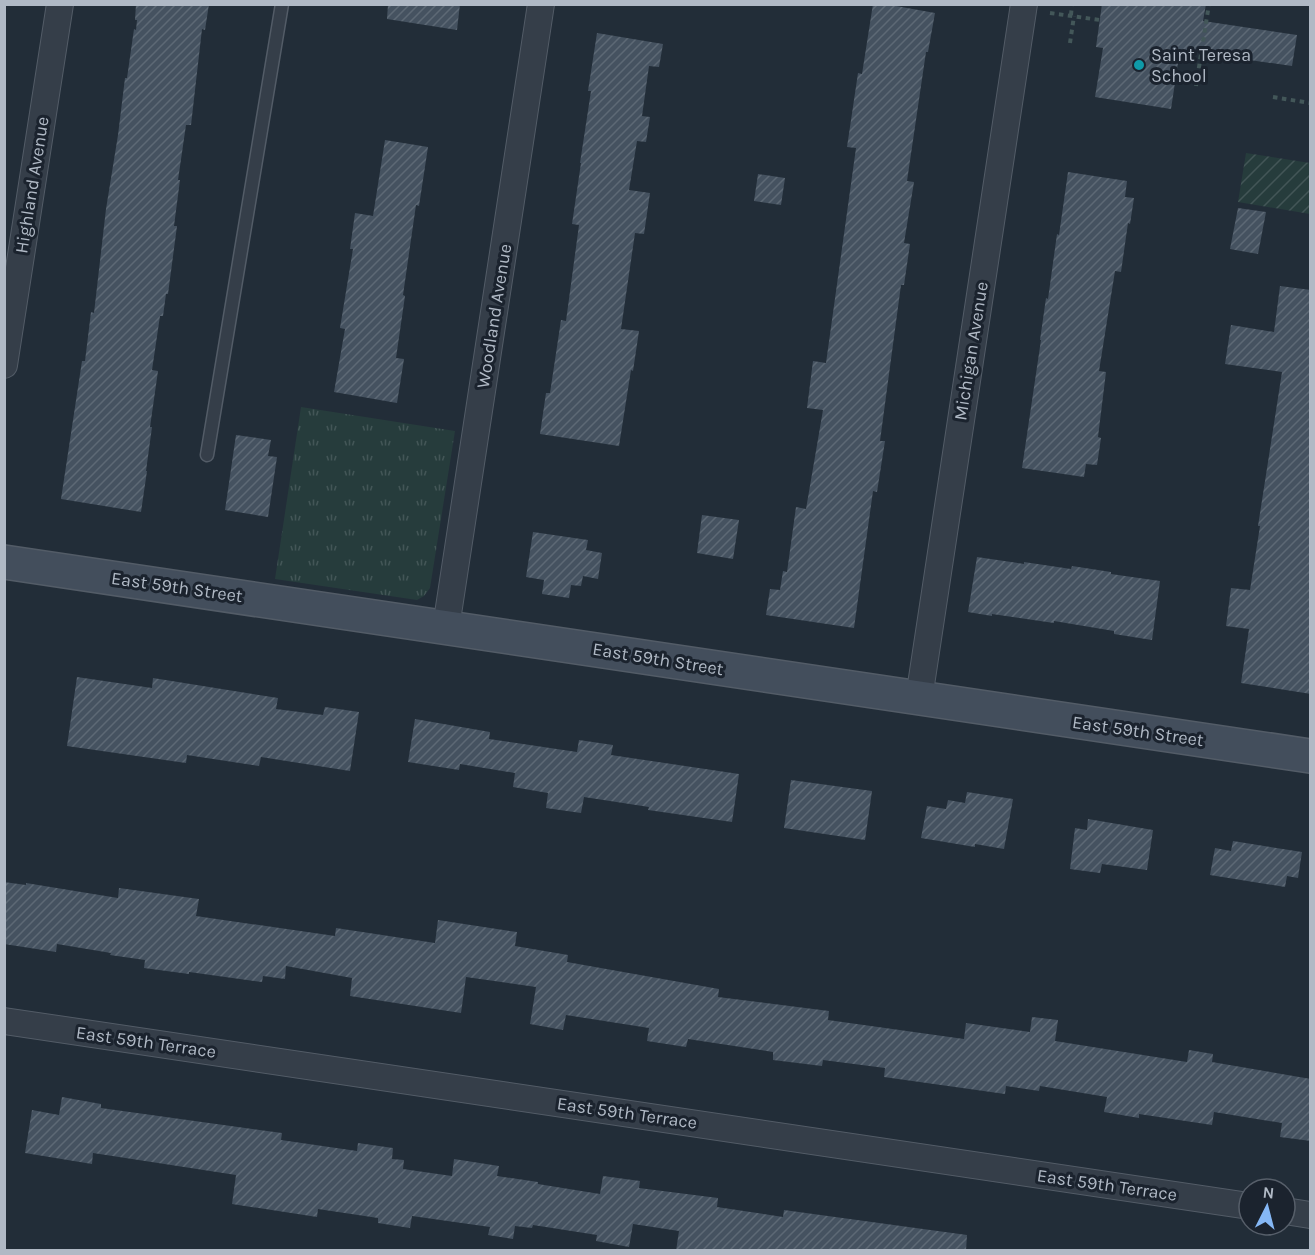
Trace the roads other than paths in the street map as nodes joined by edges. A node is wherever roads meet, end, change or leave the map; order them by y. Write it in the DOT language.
graph roads {
  1 [pos="60,4"];
  2 [pos="282,4"];
  3 [pos="541,4"];
  4 [pos="1023,4"];
  5 [pos="4,365"];
  6 [pos="207,455"];
  7 [pos="4,561"];
  8 [pos="446,627"];
  9 [pos="919,698"];
  10 [pos="1311,756"];
  11 [pos="4,1021"];
  12 [pos="1237,1204"];
  1 -- 5 [label="street, Highland Avenue"];
  2 -- 6 [label="lane"];
  3 -- 8 [label="street, Woodland Avenue"];
  4 -- 9 [label="street, Michigan Avenue"];
  7 -- 8 [label="street, East 59th Street"];
  8 -- 9 [label="street, East 59th Street"];
  9 -- 10 [label="street, East 59th Street"];
  11 -- 12 [label="street, East 59th Terrace"];
}
